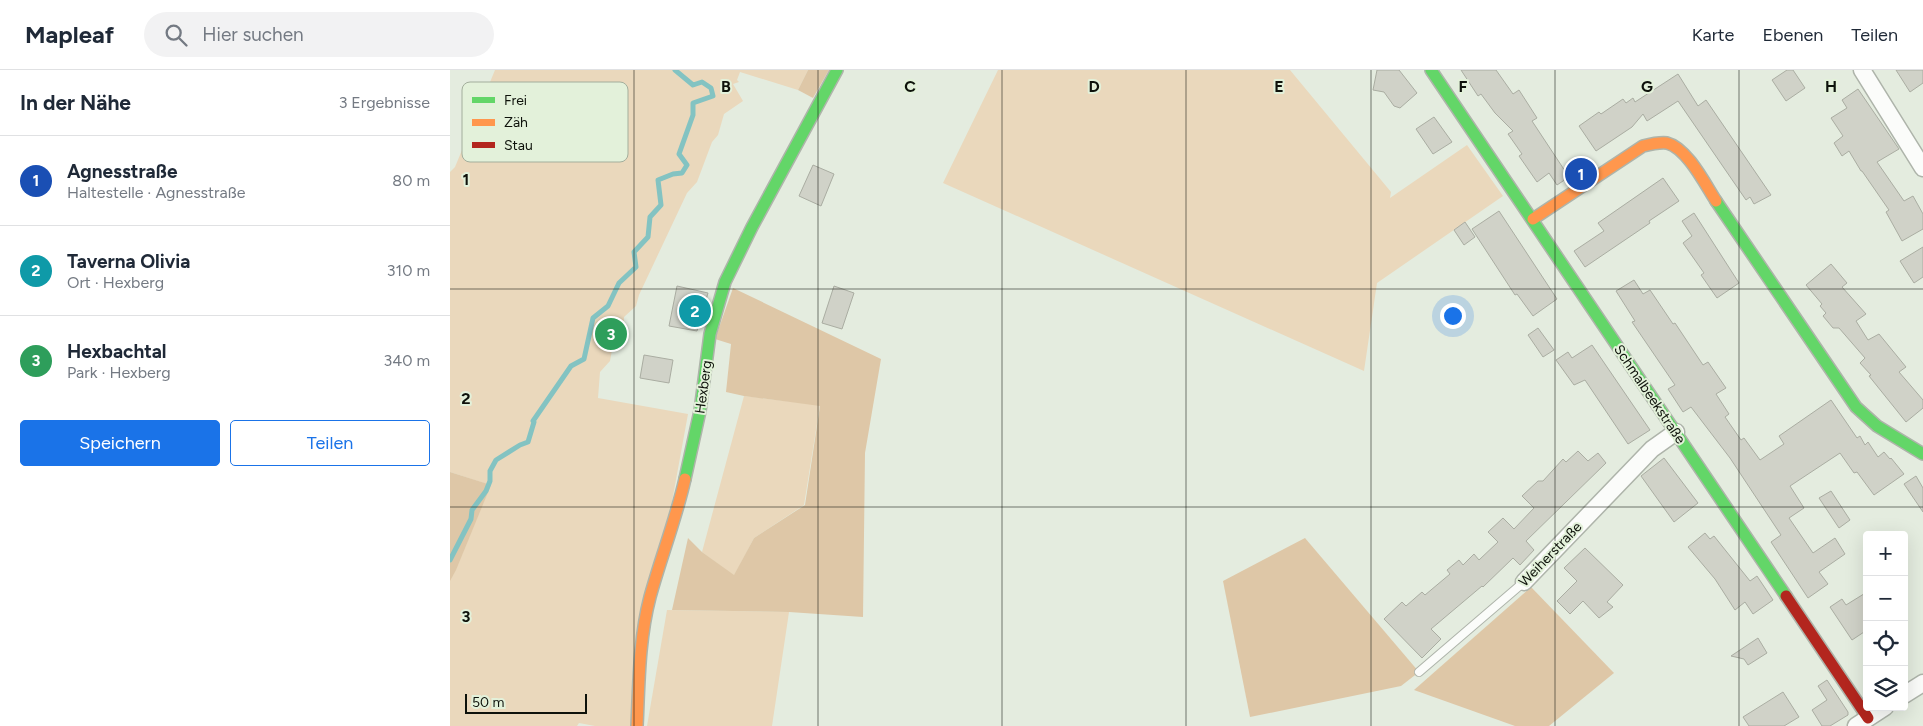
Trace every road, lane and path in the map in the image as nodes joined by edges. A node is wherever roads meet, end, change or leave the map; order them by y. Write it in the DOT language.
graph roads {
  1 [pos="837,70"];
  2 [pos="1431,70"];
  3 [pos="1862,70"];
  4 [pos="1923,168"];
  5 [pos="1533,219"];
  6 [pos="1676,432"];
  7 [pos="1923,454"];
  8 [pos="1524,582"];
  9 [pos="1419,672"];
  10 [pos="1923,683"];
  11 [pos="1908,692"];
  12 [pos="1880,711"];
  13 [pos="1862,722"];
  14 [pos="637,726"];
  1 -- 14 [label="street, Hexberg"];
  2 -- 5 [label="street, Schmalbeekstraße"];
  3 -- 4 [label="street"];
  5 -- 6 [label="street, Schmalbeekstraße"];
  5 -- 7 [label="street"];
  6 -- 8 [label="street, Weiherstraße"];
  6 -- 13 [label="street, Schmalbeekstraße"];
  8 -- 9 [label="lane, Weiherstraße"];
  10 -- 11 [label="street"];
  12 -- 13 [label="street"];
}
